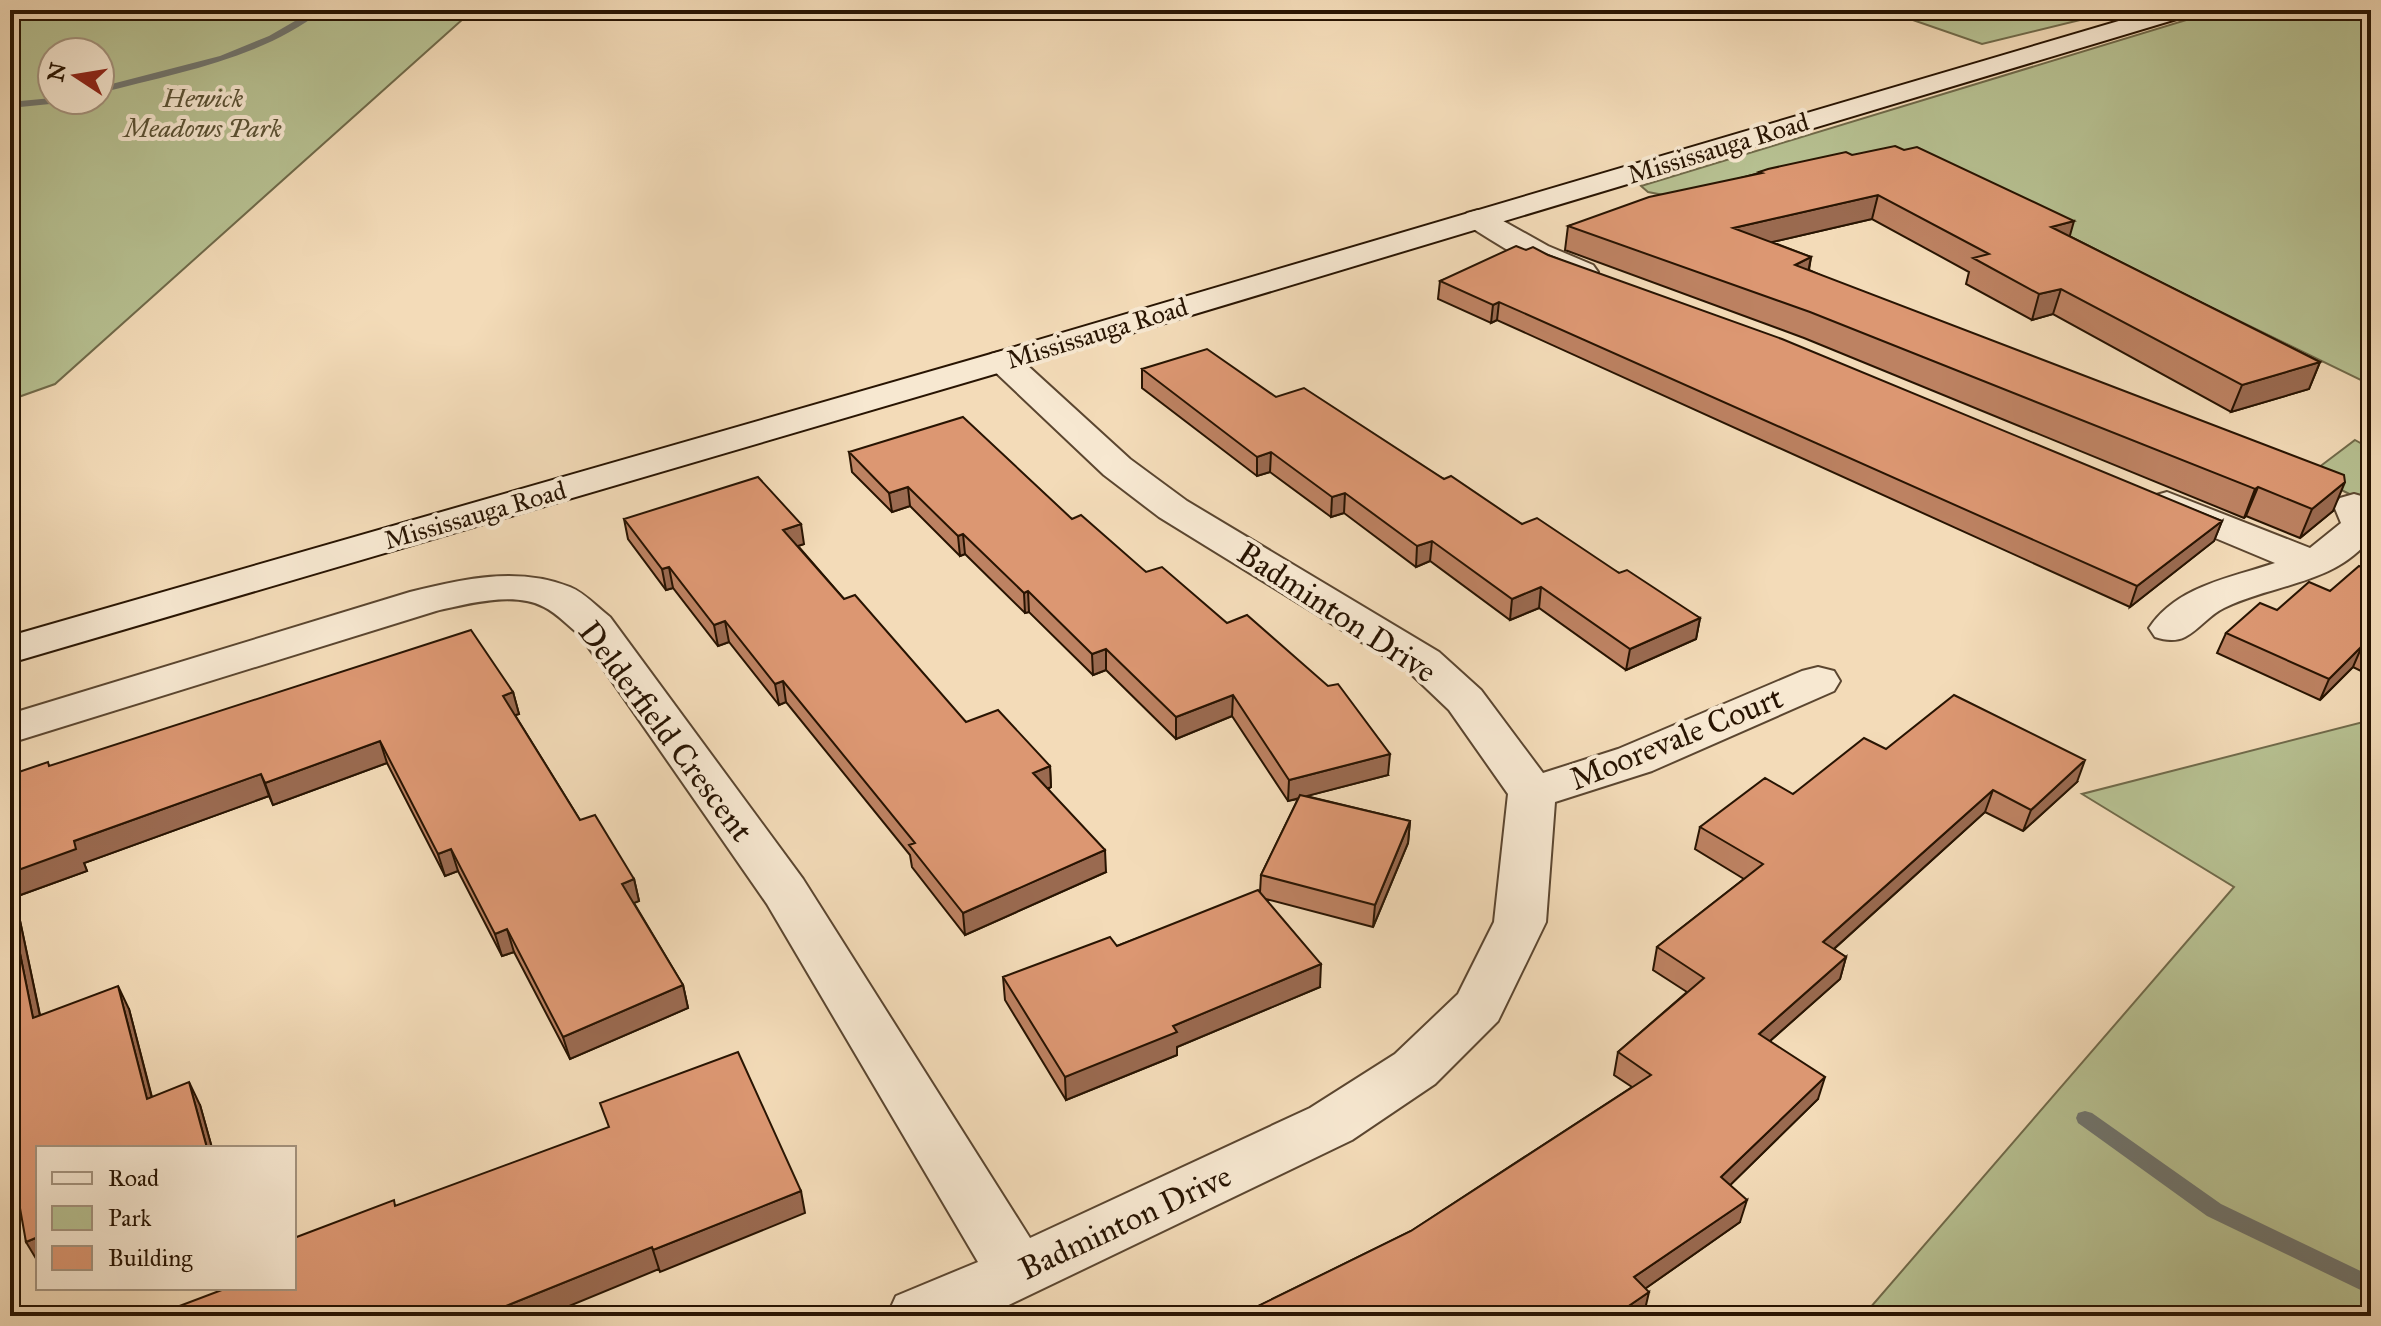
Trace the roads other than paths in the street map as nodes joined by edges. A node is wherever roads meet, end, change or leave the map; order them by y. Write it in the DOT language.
graph roads {
  1 [pos="2182,10"];
  2 [pos="1478,219"];
  3 [pos="1617,284"];
  4 [pos="1003,361"];
  5 [pos="2131,489"];
  6 [pos="2354,506"];
  7 [pos="2311,563"];
  8 [pos="2170,628"];
  9 [pos="10,650"];
  10 [pos="1818,681"];
  11 [pos="10,729"];
  12 [pos="1532,793"];
  13 [pos="1018,1273"];
  14 [pos="919,1316"];
  1 -- 2 [label="street, Mississauga Road"];
  2 -- 3 [label="street"];
  2 -- 4 [label="street, Mississauga Road"];
  4 -- 9 [label="street, Mississauga Road"];
  4 -- 12 [label="street, Badminton Drive"];
  5 -- 7 [label="street"];
  6 -- 7 [label="street"];
  7 -- 8 [label="street"];
  10 -- 12 [label="street, Moorevale Court"];
  11 -- 13 [label="street, Delderfield Crescent"];
  12 -- 13 [label="street, Badminton Drive"];
  13 -- 14 [label="street, Badminton Drive"];
}
